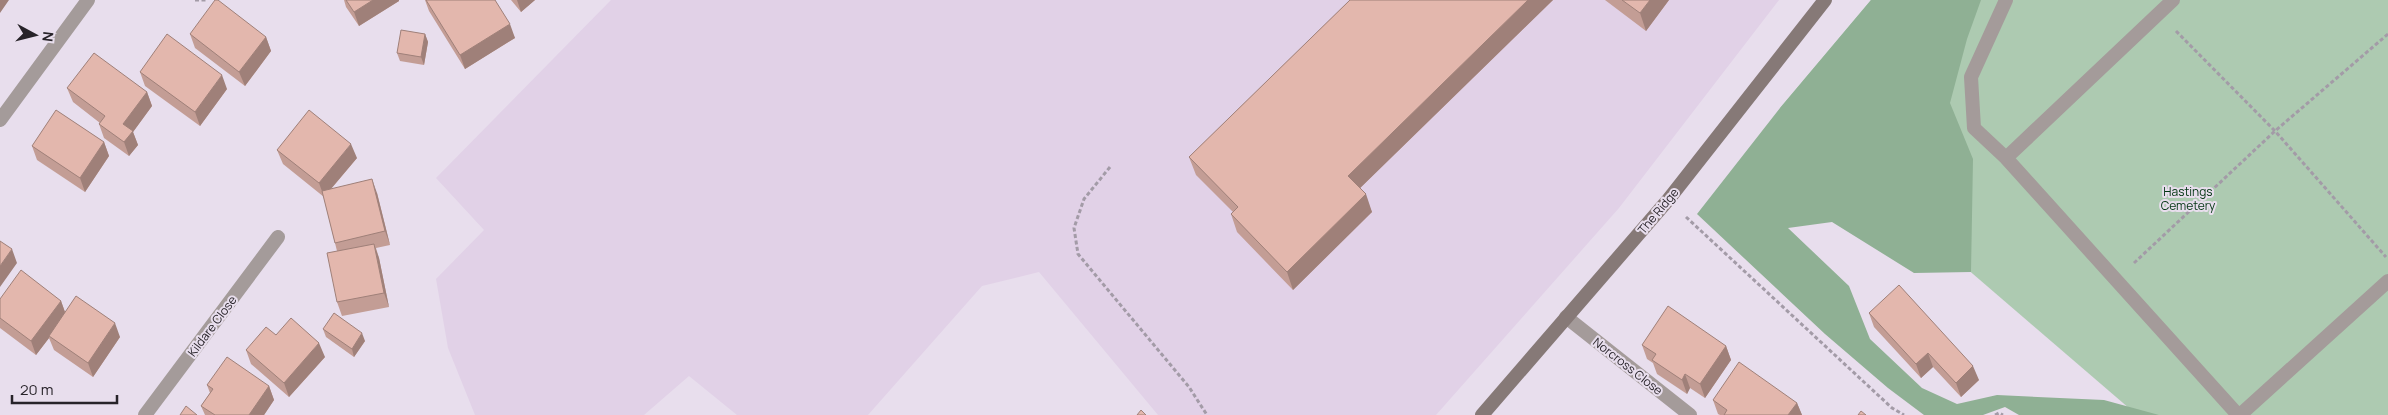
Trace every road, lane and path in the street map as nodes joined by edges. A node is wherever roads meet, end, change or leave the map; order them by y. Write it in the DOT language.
graph roads {
  1 [pos="88,0"];
  2 [pos="195,0"];
  3 [pos="207,0"];
  4 [pos="1825,0"];
  5 [pos="2006,0"];
  6 [pos="2173,0"];
  7 [pos="2159,14"];
  8 [pos="2388,34"];
  9 [pos="0,120"];
  10 [pos="2275,131"];
  11 [pos="2006,158"];
  12 [pos="1110,167"];
  13 [pos="1668,200"];
  14 [pos="278,237"];
  15 [pos="2388,259"];
  16 [pos="2116,280"];
  17 [pos="2388,281"];
  18 [pos="1566,317"];
  19 [pos="145,415"];
  20 [pos="1207,415"];
  21 [pos="1482,415"];
  22 [pos="1690,415"];
  23 [pos="1904,415"];
  24 [pos="1995,415"];
  25 [pos="2003,415"];
  26 [pos="2239,415"];
  1 -- 9 [label="street"];
  2 -- 3 [label="path"];
  4 -- 13 [label="main road, The Ridge"];
  5 -- 11 [label="street"];
  6 -- 7 [label="street"];
  7 -- 10 [label="path"];
  7 -- 11 [label="street"];
  8 -- 10 [label="path"];
  10 -- 15 [label="path"];
  10 -- 16 [label="path"];
  11 -- 16 [label="street"];
  12 -- 20 [label="path"];
  13 -- 18 [label="main road, The Ridge"];
  13 -- 23 [label="path"];
  14 -- 19 [label="street, Kildare Close"];
  16 -- 26 [label="street"];
  17 -- 26 [label="street"];
  18 -- 21 [label="main road, The Ridge"];
  18 -- 22 [label="street, Norcross Close"];
  24 -- 25 [label="path"];
}
